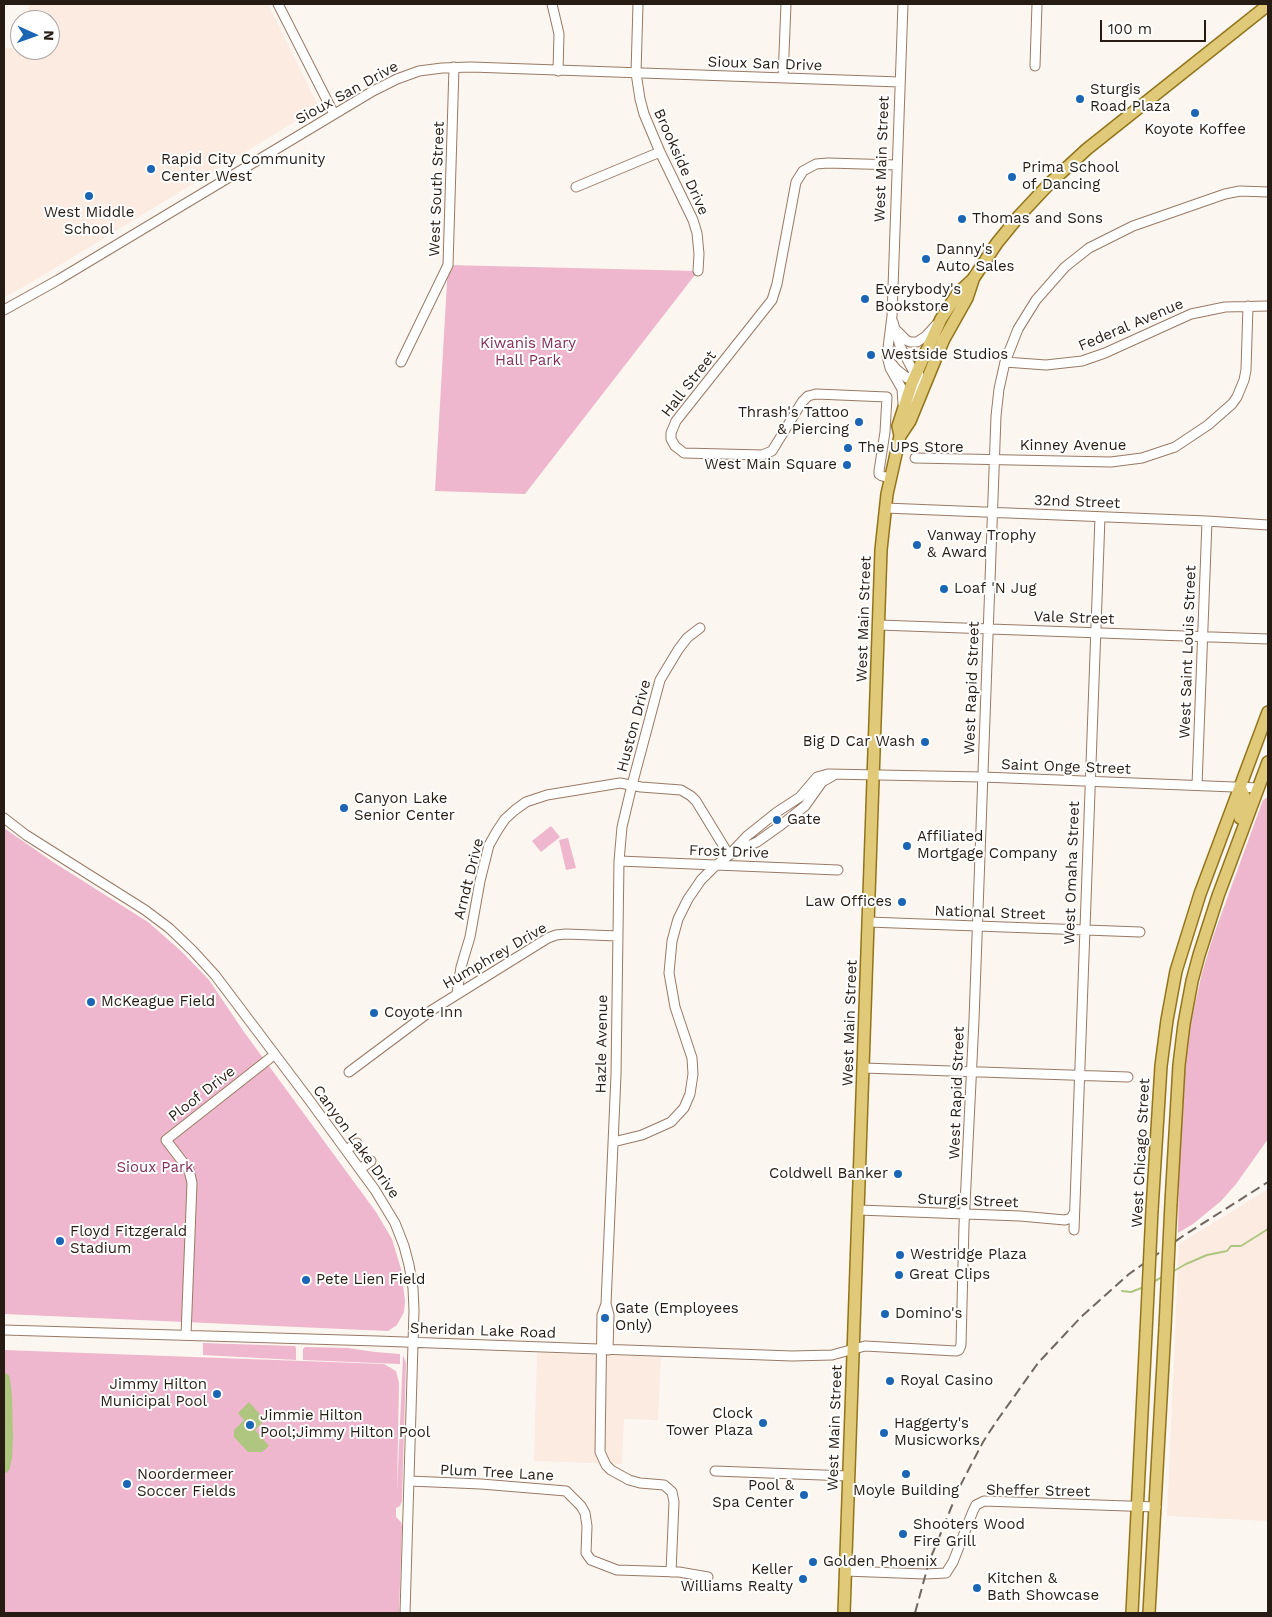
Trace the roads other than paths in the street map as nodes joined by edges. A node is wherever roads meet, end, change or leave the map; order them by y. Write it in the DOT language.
graph roads {
  1 [pos="278,4"];
  2 [pos="552,4"];
  3 [pos="638,4"];
  4 [pos="786,4"];
  5 [pos="903,4"];
  6 [pos="1038,4"];
  7 [pos="1268,5"];
  8 [pos="1035,66"];
  9 [pos="454,67"];
  10 [pos="558,70"];
  11 [pos="636,73"];
  12 [pos="783,78"];
  13 [pos="900,82"];
  14 [pos="334,114"];
  15 [pos="660,152"];
  16 [pos="896,165"];
  17 [pos="576,187"];
  18 [pos="1268,192"];
  19 [pos="698,271"];
  20 [pos="973,279"];
  21 [pos="1248,306"];
  22 [pos="1268,306"];
  23 [pos="4,310"];
  24 [pos="892,316"];
  25 [pos="941,319"];
  26 [pos="894,327"];
  27 [pos="887,356"];
  28 [pos="401,362"];
  29 [pos="1005,362"];
  30 [pos="931,369"];
  31 [pos="916,376"];
  32 [pos="901,414"];
  33 [pos="885,432"];
  34 [pos="902,433"];
  35 [pos="916,458"];
  36 [pos="994,459"];
  37 [pos="890,478"];
  38 [pos="885,508"];
  39 [pos="992,512"];
  40 [pos="1100,517"];
  41 [pos="1207,521"];
  42 [pos="1268,525"];
  43 [pos="879,625"];
  44 [pos="700,628"];
  45 [pos="988,628"];
  46 [pos="1095,632"];
  47 [pos="1202,636"];
  48 [pos="1268,639"];
  49 [pos="1268,712"];
  50 [pos="1268,728"];
  51 [pos="1268,762"];
  52 [pos="839,774"];
  53 [pos="873,774"];
  54 [pos="983,778"];
  55 [pos="1090,781"];
  56 [pos="632,785"];
  57 [pos="1196,785"];
  58 [pos="1240,786"];
  59 [pos="1259,788"];
  60 [pos="4,818"];
  61 [pos="729,855"];
  62 [pos="619,861"];
  63 [pos="716,866"];
  64 [pos="838,870"];
  65 [pos="1214,906"];
  66 [pos="868,922"];
  67 [pos="978,926"];
  68 [pos="1084,930"];
  69 [pos="1140,932"];
  70 [pos="618,936"];
  71 [pos="457,993"];
  72 [pos="274,1055"];
  73 [pos="863,1068"];
  74 [pos="349,1072"];
  75 [pos="972,1072"];
  76 [pos="1079,1075"];
  77 [pos="1128,1077"];
  78 [pos="613,1142"];
  79 [pos="357,1143"];
  80 [pos="346,1150"];
  81 [pos="371,1161"];
  82 [pos="360,1169"];
  83 [pos="858,1210"];
  84 [pos="1074,1213"];
  85 [pos="965,1214"];
  86 [pos="1074,1230"];
  87 [pos="4,1330"];
  88 [pos="186,1335"];
  89 [pos="414,1342"];
  90 [pos="852,1349"];
  91 [pos="604,1350"];
  92 [pos="959,1350"];
  93 [pos="715,1471"];
  94 [pos="848,1476"];
  95 [pos="409,1482"];
  96 [pos="1138,1506"];
  97 [pos="1156,1507"];
  98 [pos="1152,1557"];
  99 [pos="845,1571"];
  100 [pos="670,1572"];
  101 [pos="708,1577"];
  102 [pos="1151,1587"];
  103 [pos="405,1613"];
  104 [pos="844,1613"];
  105 [pos="1132,1613"];
  106 [pos="1149,1613"];
  107 [pos="1154,1613"];
  1 -- 14 [label="street"];
  2 -- 10 [label="street"];
  3 -- 11 [label="street, Brookside Drive"];
  4 -- 12 [label="street"];
  5 -- 13 [label="street, West Main Street"];
  6 -- 8 [label="street"];
  7 -- 20 [label="main road"];
  9 -- 10 [label="street, Sioux San Drive"];
  9 -- 14 [label="street, Sioux San Drive"];
  9 -- 28 [label="street, West South Street"];
  10 -- 11 [label="street, Sioux San Drive"];
  11 -- 12 [label="street, Sioux San Drive"];
  11 -- 15 [label="street, Brookside Drive"];
  12 -- 13 [label="street, Sioux San Drive"];
  13 -- 16 [label="street, West Main Street"];
  14 -- 23 [label="street, Sioux San Drive"];
  15 -- 17 [label="street"];
  15 -- 19 [label="street, Brookside Drive"];
  16 -- 24 [label="street, West Main Street"];
  16 -- 33 [label="street, Hall Street"];
  18 -- 29 [label="street, West Rapid Street"];
  20 -- 25 [label="main road"];
  20 -- 30 [label="main road"];
  21 -- 22 [label="street, Federal Avenue"];
  21 -- 29 [label="street, Federal Avenue"];
  21 -- 36 [label="street, Kinney Avenue"];
  24 -- 26 [label="street, West Main Street"];
  24 -- 27 [label="street, West Main Street"];
  25 -- 26 [label="street"];
  25 -- 31 [label="main road"];
  26 -- 31 [label="street, West Main Street"];
  27 -- 31 [label="street"];
  27 -- 32 [label="street, West Main Street"];
  29 -- 36 [label="street, West Rapid Street"];
  30 -- 31 [label="street"];
  30 -- 34 [label="main road"];
  31 -- 32 [label="main road"];
  31 -- 34 [label="street, West Main Street"];
  32 -- 34 [label="main road, West Main Street"];
  33 -- 34 [label="street"];
  33 -- 37 [label="street, Hall Street"];
  34 -- 37 [label="main road, West Main Street"];
  35 -- 36 [label="street, Kinney Avenue"];
  36 -- 39 [label="street, West Rapid Street"];
  37 -- 38 [label="main road, West Main Street"];
  38 -- 39 [label="street, 32nd Street"];
  38 -- 43 [label="main road, West Main Street"];
  39 -- 40 [label="street, 32nd Street"];
  39 -- 45 [label="street, West Rapid Street"];
  40 -- 41 [label="street, 32nd Street"];
  40 -- 46 [label="street, West Omaha Street"];
  41 -- 42 [label="street, 32nd Street"];
  41 -- 47 [label="street, West Saint Louis Street"];
  43 -- 45 [label="street, Vale Street"];
  43 -- 53 [label="main road, West Main Street"];
  44 -- 56 [label="street, Huston Drive"];
  45 -- 46 [label="street, Vale Street"];
  45 -- 54 [label="street, West Rapid Street"];
  46 -- 47 [label="street, Vale Street"];
  46 -- 55 [label="street, West Omaha Street"];
  47 -- 48 [label="street, Vale Street"];
  47 -- 57 [label="street, West Saint Louis Street"];
  49 -- 58 [label="main road, West Chicago Street"];
  50 -- 59 [label="main road"];
  51 -- 59 [label="main road"];
  52 -- 53 [label="street, Saint Onge Street"];
  52 -- 61 [label="street"];
  52 -- 61 [label="street, Saint Onge Street"];
  53 -- 54 [label="street, Saint Onge Street"];
  53 -- 66 [label="main road, West Main Street"];
  54 -- 55 [label="street, Saint Onge Street"];
  54 -- 67 [label="street, West Rapid Street"];
  55 -- 57 [label="street, Saint Onge Street"];
  55 -- 68 [label="street, West Omaha Street"];
  56 -- 61 [label="street, Arndt Drive"];
  56 -- 62 [label="street, Hazle Avenue"];
  56 -- 71 [label="street, Arndt Drive"];
  57 -- 58 [label="street, Saint Onge Street"];
  58 -- 59 [label="street, Saint Onge Street"];
  58 -- 65 [label="main road"];
  58 -- 96 [label="main road, West Chicago Street, bridge"];
  59 -- 65 [label="main road"];
  60 -- 72 [label="street, Canyon Lake Drive"];
  61 -- 63 [label="street"];
  62 -- 63 [label="street, Frost Drive"];
  62 -- 70 [label="street, Hazle Avenue"];
  63 -- 64 [label="street, Frost Drive"];
  63 -- 78 [label="street"];
  65 -- 97 [label="main road, bridge"];
  66 -- 67 [label="street, National Street"];
  66 -- 73 [label="main road, West Main Street"];
  67 -- 68 [label="street, National Street"];
  67 -- 75 [label="street, West Rapid Street"];
  68 -- 69 [label="street, National Street"];
  68 -- 76 [label="street, West Omaha Street"];
  70 -- 71 [label="street, Humphrey Drive"];
  70 -- 78 [label="street, Hazle Avenue"];
  71 -- 74 [label="street, Humphrey Drive"];
  72 -- 80 [label="street, Canyon Lake Drive"];
  72 -- 88 [label="street, Ploof Drive"];
  73 -- 75 [label="street"];
  73 -- 83 [label="main road, West Main Street"];
  75 -- 76 [label="street"];
  75 -- 85 [label="street, West Rapid Street"];
  76 -- 77 [label="street"];
  76 -- 84 [label="street, West Omaha Street"];
  78 -- 91 [label="street, Hazle Avenue"];
  79 -- 80 [label="street"];
  80 -- 82 [label="street, Canyon Lake Drive"];
  81 -- 82 [label="street"];
  82 -- 89 [label="street, Canyon Lake Drive"];
  83 -- 85 [label="street, Sturgis Street"];
  83 -- 90 [label="main road, West Main Street"];
  84 -- 85 [label="street, Sturgis Street"];
  84 -- 86 [label="street, West Omaha Street"];
  85 -- 92 [label="street, West Rapid Street"];
  87 -- 88 [label="street, Sheridan Lake Road"];
  88 -- 89 [label="street, Sheridan Lake Road"];
  89 -- 91 [label="street, Sheridan Lake Road"];
  89 -- 95 [label="street, Canyon Lake Drive"];
  90 -- 91 [label="street, Sheridan Lake Road"];
  90 -- 92 [label="street, Sheridan Lake Road"];
  90 -- 94 [label="main road, West Main Street"];
  91 -- 100 [label="street, Hazle Avenue"];
  93 -- 94 [label="street"];
  94 -- 99 [label="main road, West Main Street"];
  95 -- 100 [label="street, Plum Tree Lane"];
  95 -- 103 [label="street, Canyon Lake Drive"];
  96 -- 97 [label="street, Sheffer Street"];
  96 -- 99 [label="street, Sheffer Street"];
  96 -- 102 [label="main road"];
  96 -- 105 [label="main road, West Chicago Street"];
  97 -- 98 [label="main road"];
  98 -- 102 [label="main road"];
  98 -- 107 [label="main road"];
  99 -- 104 [label="main road, West Main Street"];
  100 -- 101 [label="street, Plum Tree Lane"];
  102 -- 106 [label="main road"];
}
